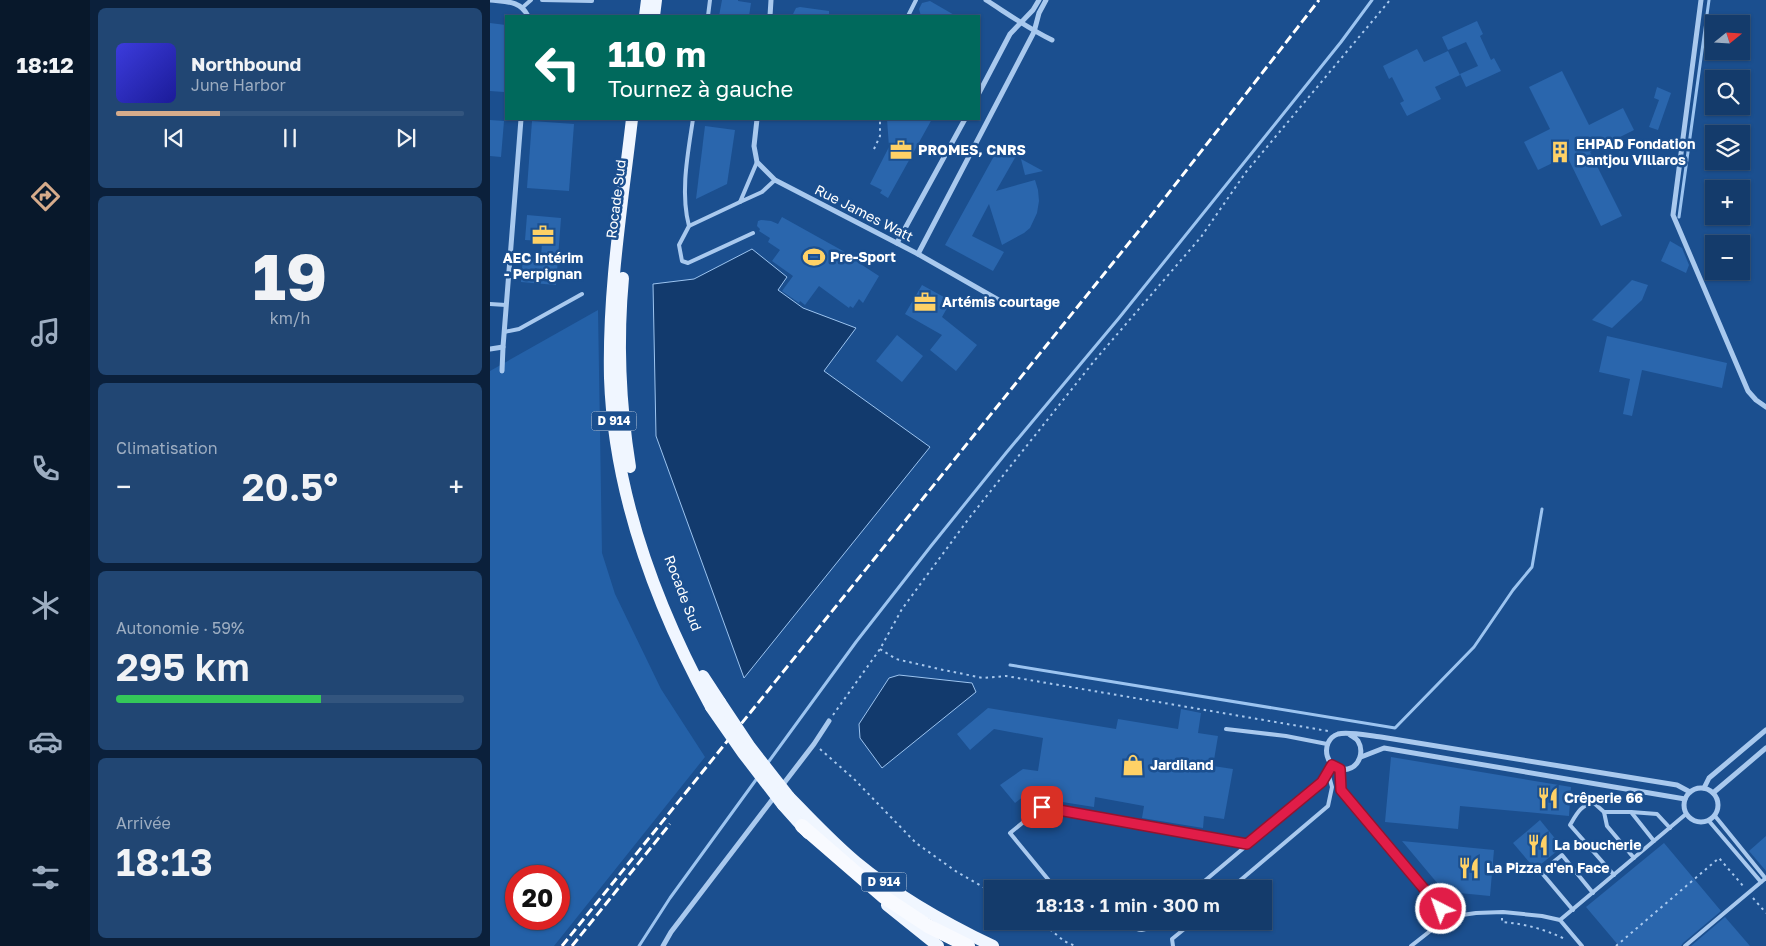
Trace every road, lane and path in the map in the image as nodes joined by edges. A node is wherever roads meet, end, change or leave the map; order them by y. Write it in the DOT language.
graph roads {
  1 [pos="492,0"];
  2 [pos="531,0"];
  3 [pos="542,0"];
  4 [pos="592,0"];
  5 [pos="647,0"];
  6 [pos="656,0"];
  7 [pos="710,0"];
  8 [pos="772,0"];
  9 [pos="916,0"];
  10 [pos="986,0"];
  11 [pos="1039,0"];
  12 [pos="1046,0"];
  13 [pos="1390,0"];
  14 [pos="1701,0"];
  15 [pos="505,1"];
  16 [pos="523,7"];
  17 [pos="527,15"];
  18 [pos="645,15"];
  19 [pos="654,15"];
  20 [pos="708,15"];
  21 [pos="770,15"];
  22 [pos="908,15"];
  23 [pos="1023,23"];
  24 [pos="1034,32"];
  25 [pos="1052,40"];
  26 [pos="980,91"];
  27 [pos="521,120"];
  28 [pos="632,120"];
  29 [pos="641,120"];
  30 [pos="693,120"];
  31 [pos="757,120"];
  32 [pos="880,120"];
  33 [pos="964,120"];
  34 [pos="874,149"];
  35 [pos="757,162"];
  36 [pos="775,180"];
  37 [pos="740,202"];
  38 [pos="689,226"];
  39 [pos="753,233"];
  40 [pos="897,244"];
  41 [pos="918,254"];
  42 [pos="582,294"];
  43 [pos="1002,302"];
  44 [pos="490,304"];
  45 [pos="506,305"];
  46 [pos="504,332"];
  47 [pos="503,347"];
  48 [pos="490,349"];
  49 [pos="502,371"];
  50 [pos="1766,407"];
  51 [pos="880,649"];
  52 [pos="715,704"];
  53 [pos="829,721"];
  54 [pos="1226,729"];
  55 [pos="1766,730"];
  56 [pos="1340,733"];
  57 [pos="1349,734"];
  58 [pos="814,744"];
  59 [pos="1327,744"];
  60 [pos="1766,748"];
  61 [pos="1361,757"];
  62 [pos="1332,765"];
  63 [pos="1340,769"];
  64 [pos="1328,772"];
  65 [pos="1704,788"];
  66 [pos="1690,792"];
  67 [pos="1713,793"];
  68 [pos="1685,799"];
  69 [pos="786,801"];
  70 [pos="1604,812"];
  71 [pos="1631,812"];
  72 [pos="1686,814"];
  73 [pos="1715,816"];
  74 [pos="1709,821"];
  75 [pos="802,826"];
  76 [pos="1670,828"];
  77 [pos="1654,841"];
  78 [pos="1247,844"];
  79 [pos="1634,858"];
  80 [pos="1614,875"];
  81 [pos="1766,878"];
  82 [pos="1048,880"];
  83 [pos="1205,880"];
  84 [pos="1241,880"];
  85 [pos="1761,882"];
  86 [pos="984,887"];
  87 [pos="1748,892"];
  88 [pos="1593,893"];
  89 [pos="1573,910"];
  90 [pos="1503,912"];
  91 [pos="1766,913"];
  92 [pos="1448,917"];
  93 [pos="1560,920"];
  94 [pos="1051,930"];
  95 [pos="1183,930"];
  96 [pos="1567,940"];
  97 [pos="663,946"];
  98 [pos="938,946"];
  99 [pos="968,946"];
  100 [pos="993,946"];
  101 [pos="1075,946"];
  102 [pos="1173,946"];
  103 [pos="1411,946"];
  104 [pos="1582,946"];
  105 [pos="1616,946"];
  106 [pos="1684,946"];
  1 -- 15 [label="street"];
  2 -- 16 [label="lane"];
  3 -- 4 [label="lane"];
  5 -- 18 [label="main road"];
  6 -- 19 [label="main road"];
  7 -- 20 [label="lane"];
  8 -- 21 [label="street"];
  9 -- 22 [label="lane"];
  10 -- 23 [label="street"];
  11 -- 23 [label="street"];
  12 -- 24 [label="street"];
  13 -- 51 [label="path"];
  14 -- 50 [label="street"];
  15 -- 16 [label="street"];
  16 -- 17 [label="street"];
  23 -- 24 [label="street"];
  23 -- 26 [label="street"];
  24 -- 25 [label="street"];
  24 -- 41 [label="street"];
  27 -- 45 [label="street"];
  28 -- 52 [label="main road, Rocade Sud / D 914"];
  29 -- 52 [label="main road, Rocade Sud / D 914"];
  30 -- 38 [label="lane"];
  31 -- 35 [label="street"];
  32 -- 34 [label="path"];
  33 -- 40 [label="street"];
  35 -- 36 [label="street, Rue James Watt"];
  35 -- 37 [label="lane"];
  36 -- 37 [label="lane"];
  36 -- 40 [label="street, Rue James Watt"];
  37 -- 38 [label="lane"];
  38 -- 39 [label="lane"];
  40 -- 41 [label="street, Rue James Watt"];
  41 -- 43 [label="street, Rue James Watt"];
  42 -- 46 [label="lane"];
  44 -- 45 [label="lane"];
  45 -- 46 [label="street"];
  46 -- 47 [label="street"];
  47 -- 48 [label="street"];
  47 -- 49 [label="street"];
  51 -- 53 [label="path"];
  51 -- 56 [label="path"];
  52 -- 69 [label="main road, Rocade Sud / D 914, bridge"];
  53 -- 58 [label="street"];
  54 -- 59 [label="lane"];
  55 -- 65 [label="street"];
  56 -- 57 [label="street"];
  56 -- 59 [label="street"];
  57 -- 61 [label="street"];
  57 -- 66 [label="street"];
  58 -- 86 [label="path"];
  58 -- 97 [label="street"];
  59 -- 62 [label="street"];
  60 -- 67 [label="street"];
  61 -- 63 [label="street"];
  61 -- 68 [label="street"];
  62 -- 63 [label="street"];
  62 -- 64 [label="lane"];
  63 -- 92 [label="lane"];
  64 -- 78 [label="lane"];
  64 -- 84 [label="lane"];
  65 -- 66 [label="street"];
  65 -- 67 [label="street"];
  66 -- 68 [label="street"];
  67 -- 73 [label="street"];
  68 -- 72 [label="street"];
  69 -- 75 [label="main road, Rocade Sud / D 914"];
  69 -- 100 [label="main road, Rocade Sud / D 914"];
  70 -- 71 [label="lane"];
  70 -- 79 [label="lane"];
  70 -- 80 [label="lane"];
  71 -- 76 [label="lane"];
  71 -- 77 [label="lane"];
  72 -- 74 [label="street"];
  72 -- 76 [label="lane"];
  73 -- 74 [label="street"];
  73 -- 81 [label="lane"];
  74 -- 85 [label="lane"];
  75 -- 98 [label="main road, Rocade Sud / D 914"];
  75 -- 99 [label="highway, D 914"];
  76 -- 77 [label="lane"];
  77 -- 79 [label="lane"];
  78 -- 82 [label="lane"];
  78 -- 83 [label="lane"];
  79 -- 80 [label="lane"];
  80 -- 88 [label="lane"];
  81 -- 85 [label="lane"];
  85 -- 87 [label="lane"];
  87 -- 91 [label="path"];
  87 -- 105 [label="path"];
  87 -- 106 [label="lane"];
  88 -- 89 [label="lane"];
  88 -- 89 [label="lane"];
  89 -- 93 [label="lane"];
  90 -- 92 [label="lane"];
  90 -- 93 [label="lane"];
  90 -- 96 [label="path"];
  92 -- 103 [label="lane"];
  93 -- 104 [label="lane"];
  94 -- 101 [label="path"];
  95 -- 102 [label="lane"];
}
